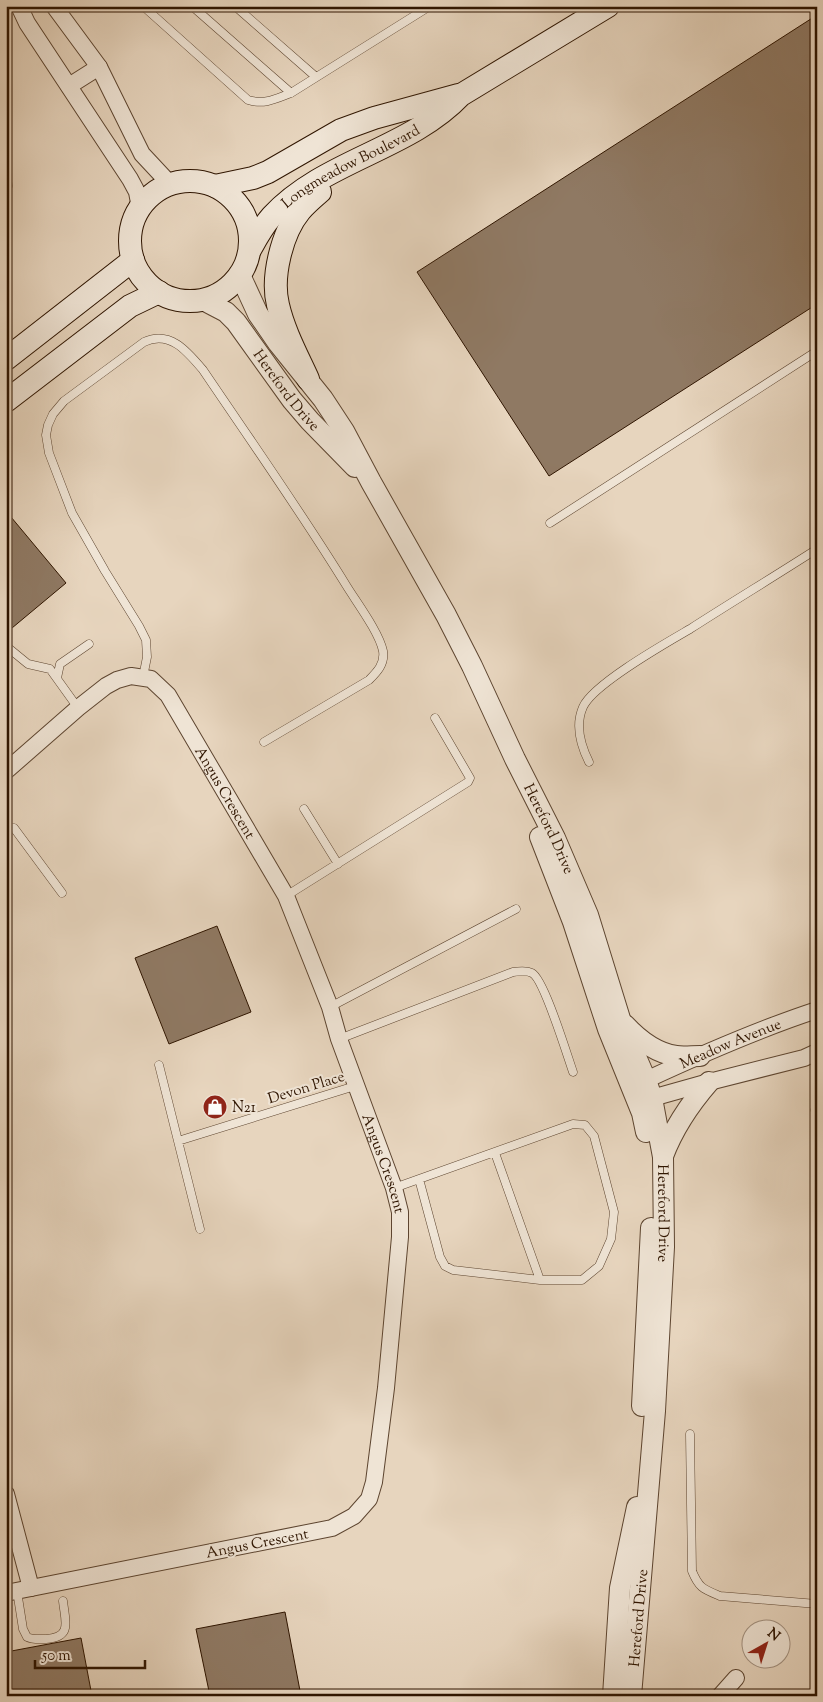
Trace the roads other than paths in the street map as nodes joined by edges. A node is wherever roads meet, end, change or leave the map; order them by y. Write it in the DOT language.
graph roads {
  1 [pos="19,6"];
  2 [pos="54,6"];
  3 [pos="143,6"];
  4 [pos="192,6"];
  5 [pos="235,6"];
  6 [pos="430,6"];
  7 [pos="608,6"];
  8 [pos="99,67"];
  9 [pos="316,77"];
  10 [pos="68,86"];
  11 [pos="291,93"];
  12 [pos="461,95"];
  13 [pos="370,154"];
  14 [pos="6,170"];
  15 [pos="170,184"];
  16 [pos="215,186"];
  17 [pos="6,193"];
  18 [pos="140,208"];
  19 [pos="251,248"];
  20 [pos="133,260"];
  21 [pos="240,275"];
  22 [pos="159,292"];
  23 [pos="203,300"];
  24 [pos="817,351"];
  25 [pos="6,359"];
  26 [pos="308,379"];
  27 [pos="6,401"];
  28 [pos="371,482"];
  29 [pos="550,523"];
  30 [pos="817,549"];
  31 [pos="89,644"];
  32 [pos="6,646"];
  33 [pos="143,677"];
  34 [pos="57,678"];
  35 [pos="78,708"];
  36 [pos="435,718"];
  37 [pos="264,742"];
  38 [pos="515,759"];
  39 [pos="589,762"];
  40 [pos="6,771"];
  41 [pos="304,809"];
  42 [pos="6,826"];
  43 [pos="338,864"];
  44 [pos="62,893"];
  45 [pos="286,896"];
  46 [pos="516,909"];
  47 [pos="330,1007"];
  48 [pos="817,1010"];
  49 [pos="621,1022"];
  50 [pos="339,1039"];
  51 [pos="817,1052"];
  52 [pos="700,1056"];
  53 [pos="158,1065"];
  54 [pos="573,1072"];
  55 [pos="709,1082"];
  56 [pos="355,1086"];
  57 [pos="642,1092"];
  58 [pos="178,1141"];
  59 [pos="495,1153"];
  60 [pos="663,1157"];
  61 [pos="419,1180"];
  62 [pos="394,1188"];
  63 [pos="200,1229"];
  64 [pos="540,1280"];
  65 [pos="690,1434"];
  66 [pos="6,1494"];
  67 [pos="18,1590"];
  68 [pos="63,1600"];
  69 [pos="817,1604"];
  70 [pos="736,1678"];
  71 [pos="613,1696"];
  72 [pos="631,1696"];
  73 [pos="720,1696"];
  1 -- 10 [label="street"];
  2 -- 8 [label="street"];
  3 -- 11 [label="lane"];
  4 -- 11 [label="lane"];
  5 -- 9 [label="lane"];
  6 -- 9 [label="lane"];
  7 -- 12 [label="main road, Longmeadow Boulevard"];
  8 -- 10 [label="street"];
  8 -- 15 [label="street"];
  9 -- 11 [label="lane"];
  10 -- 18 [label="street"];
  12 -- 13 [label="main road, Longmeadow Boulevard"];
  12 -- 16 [label="main road, Longmeadow Boulevard"];
  13 -- 19 [label="main road, Longmeadow Boulevard"];
  13 -- 26 [label="main road"];
  14 -- 17 [label="lane"];
  15 -- 16 [label="main road"];
  15 -- 18 [label="main road"];
  16 -- 19 [label="main road"];
  18 -- 20 [label="main road"];
  19 -- 21 [label="main road"];
  20 -- 22 [label="main road"];
  20 -- 25 [label="main road"];
  21 -- 23 [label="main road"];
  21 -- 26 [label="street, Hereford Drive"];
  22 -- 23 [label="main road"];
  22 -- 27 [label="main road"];
  23 -- 28 [label="street, Hereford Drive"];
  24 -- 29 [label="lane"];
  26 -- 28 [label="street, Hereford Drive"];
  28 -- 38 [label="street, Hereford Drive"];
  30 -- 39 [label="lane"];
  31 -- 34 [label="lane"];
  32 -- 34 [label="lane"];
  33 -- 35 [label="street"];
  33 -- 37 [label="lane"];
  33 -- 45 [label="street, Angus Crescent"];
  34 -- 35 [label="lane"];
  35 -- 40 [label="street"];
  36 -- 43 [label="lane"];
  38 -- 49 [label="street, Hereford Drive"];
  38 -- 57 [label="street, Hereford Drive"];
  41 -- 43 [label="lane"];
  42 -- 44 [label="lane"];
  43 -- 45 [label="lane"];
  45 -- 47 [label="street, Angus Crescent"];
  46 -- 47 [label="lane"];
  47 -- 50 [label="street, Angus Crescent"];
  48 -- 52 [label="street, Meadow Avenue"];
  49 -- 52 [label="street"];
  49 -- 57 [label="street, Hereford Drive"];
  50 -- 54 [label="lane"];
  50 -- 56 [label="street, Angus Crescent"];
  51 -- 55 [label="street, Meadow Avenue"];
  52 -- 57 [label="street, Meadow Avenue"];
  53 -- 58 [label="lane"];
  55 -- 57 [label="street, Meadow Avenue"];
  55 -- 60 [label="street"];
  56 -- 58 [label="lane, Devon Place"];
  56 -- 62 [label="street, Angus Crescent"];
  57 -- 60 [label="street, Hereford Drive"];
  57 -- 71 [label="street, Hereford Drive"];
  58 -- 63 [label="lane"];
  59 -- 61 [label="lane"];
  59 -- 64 [label="lane"];
  59 -- 64 [label="lane"];
  60 -- 72 [label="street, Hereford Drive"];
  61 -- 62 [label="lane"];
  61 -- 64 [label="lane"];
  62 -- 67 [label="street, Angus Crescent"];
  65 -- 69 [label="lane"];
  66 -- 67 [label="street"];
  67 -- 68 [label="lane"];
  70 -- 73 [label="street"];
}
